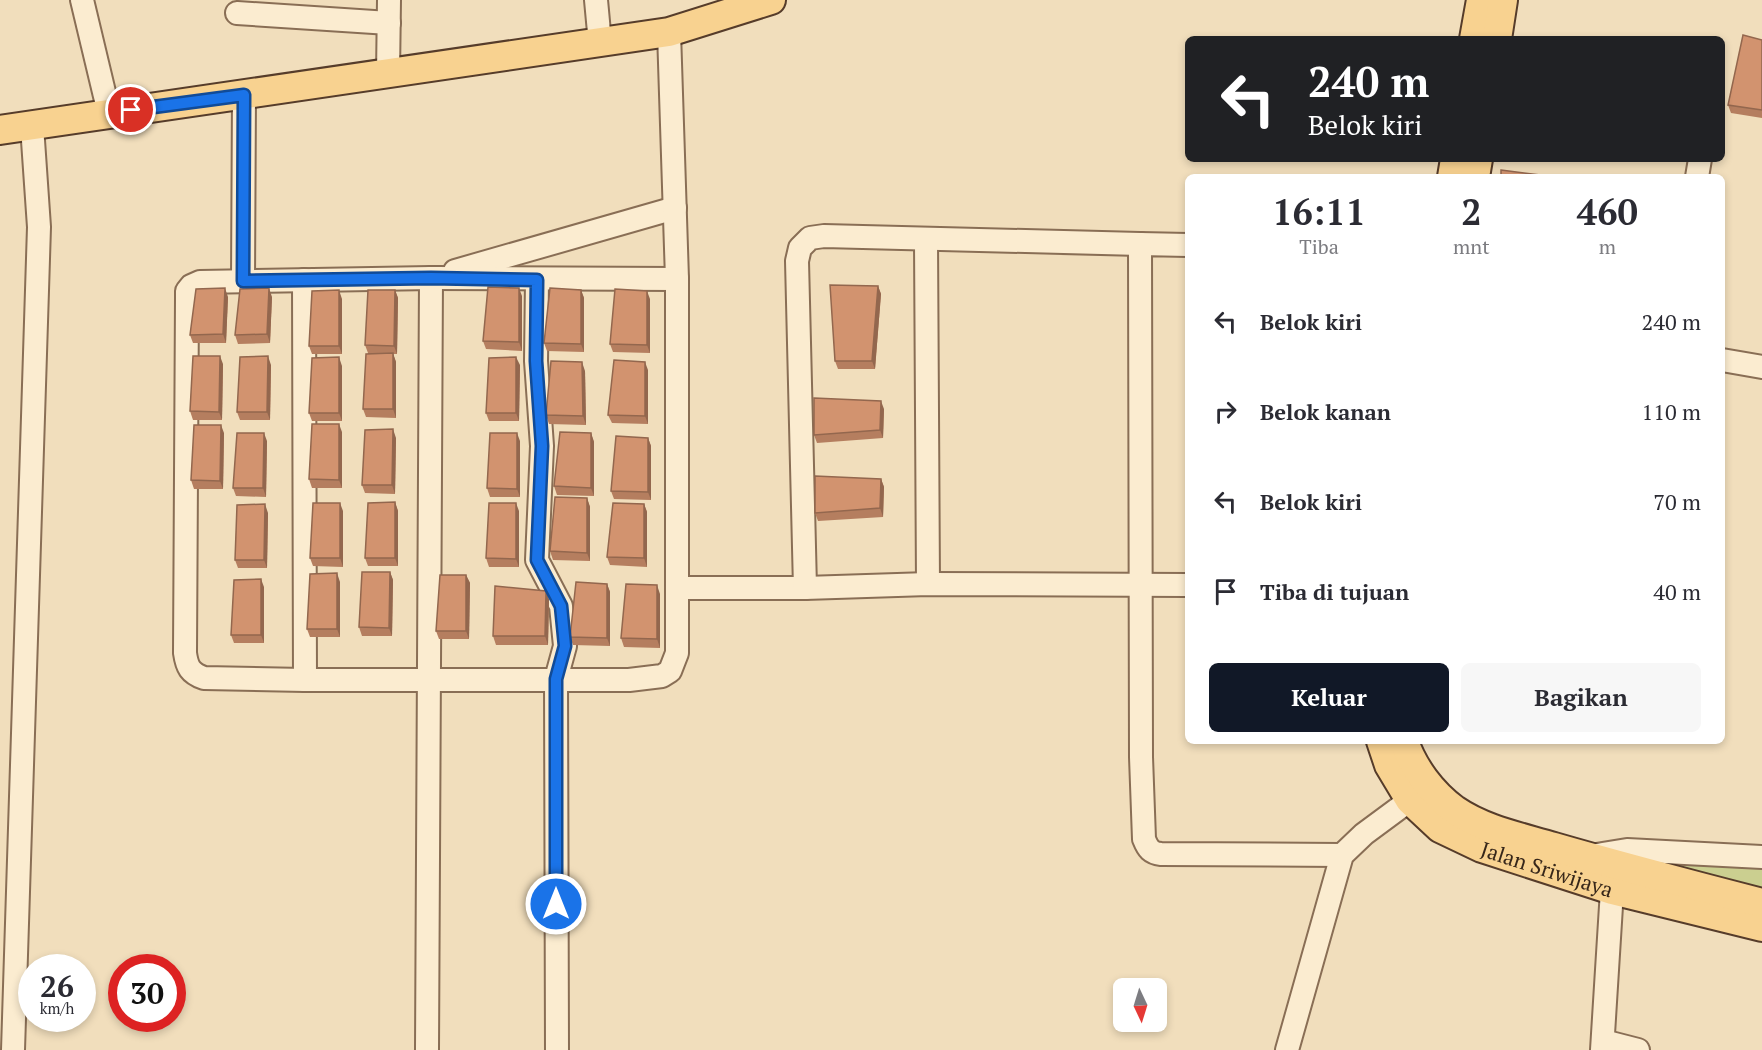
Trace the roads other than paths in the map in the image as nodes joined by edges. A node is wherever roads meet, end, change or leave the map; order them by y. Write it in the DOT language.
graph roads {
  1 [pos="82,0"];
  2 [pos="389,0"];
  3 [pos="596,0"];
  4 [pos="771,0"];
  5 [pos="1481,0"];
  6 [pos="1503,0"];
  7 [pos="237,13"];
  8 [pos="389,23"];
  9 [pos="669,32"];
  10 [pos="1475,36"];
  11 [pos="1497,36"];
  12 [pos="600,43"];
  13 [pos="388,74"];
  14 [pos="244,95"];
  15 [pos="109,113"];
  16 [pos="32,126"];
  17 [pos="0,130"];
  18 [pos="675,208"];
  19 [pos="926,240"];
  20 [pos="1140,244"];
  21 [pos="1185,245"];
  22 [pos="431,278"];
  23 [pos="677,279"];
  24 [pos="304,280"];
  25 [pos="537,280"];
  26 [pos="243,281"];
  27 [pos="1725,361"];
  28 [pos="1762,368"];
  29 [pos="928,584"];
  30 [pos="1141,585"];
  31 [pos="1185,585"];
  32 [pos="677,588"];
  33 [pos="805,588"];
  34 [pos="556,679"];
  35 [pos="430,680"];
  36 [pos="305,681"];
  37 [pos="1382,744"];
  38 [pos="1405,744"];
  39 [pos="1410,800"];
  40 [pos="1342,855"];
  41 [pos="1586,857"];
  42 [pos="1762,857"];
  43 [pos="1612,890"];
  44 [pos="1762,903"];
  45 [pos="1762,927"];
  46 [pos="8,936"];
  47 [pos="1602,1045"];
  48 [pos="13,1050"];
  49 [pos="426,1050"];
  50 [pos="557,1050"];
  51 [pos="1289,1050"];
  52 [pos="1638,1050"];
  1 -- 15 [label="street"];
  2 -- 8 [label="street"];
  3 -- 12 [label="street"];
  4 -- 9 [label="main road"];
  5 -- 10 [label="main road"];
  6 -- 11 [label="main road"];
  7 -- 8 [label="street"];
  8 -- 13 [label="street"];
  9 -- 12 [label="main road"];
  9 -- 18 [label="street"];
  12 -- 13 [label="main road"];
  13 -- 14 [label="main road"];
  14 -- 15 [label="main road"];
  14 -- 26 [label="street"];
  15 -- 16 [label="main road"];
  16 -- 17 [label="main road"];
  16 -- 46 [label="street"];
  18 -- 22 [label="street"];
  18 -- 23 [label="street"];
  19 -- 20 [label="street"];
  19 -- 29 [label="street"];
  19 -- 33 [label="street"];
  20 -- 21 [label="street"];
  20 -- 30 [label="street"];
  22 -- 24 [label="street"];
  22 -- 25 [label="street"];
  22 -- 35 [label="street"];
  23 -- 25 [label="street"];
  23 -- 32 [label="street"];
  24 -- 26 [label="street"];
  24 -- 36 [label="street"];
  25 -- 34 [label="street"];
  26 -- 36 [label="street"];
  27 -- 28 [label="street"];
  29 -- 30 [label="street"];
  29 -- 33 [label="street"];
  30 -- 31 [label="street"];
  30 -- 40 [label="street"];
  32 -- 33 [label="street"];
  32 -- 34 [label="street"];
  34 -- 35 [label="street"];
  34 -- 50 [label="street"];
  35 -- 36 [label="street"];
  35 -- 49 [label="street"];
  37 -- 39 [label="main road, Jalan Sriwijaya"];
  38 -- 41 [label="main road, Jalan Sriwijaya"];
  39 -- 40 [label="street"];
  39 -- 43 [label="main road, Jalan Sriwijaya"];
  40 -- 51 [label="street"];
  41 -- 42 [label="street"];
  41 -- 44 [label="main road, Jalan Sriwijaya"];
  43 -- 45 [label="main road, Jalan Sriwijaya"];
  43 -- 47 [label="street"];
  46 -- 48 [label="street"];
  47 -- 52 [label="street"];
}
